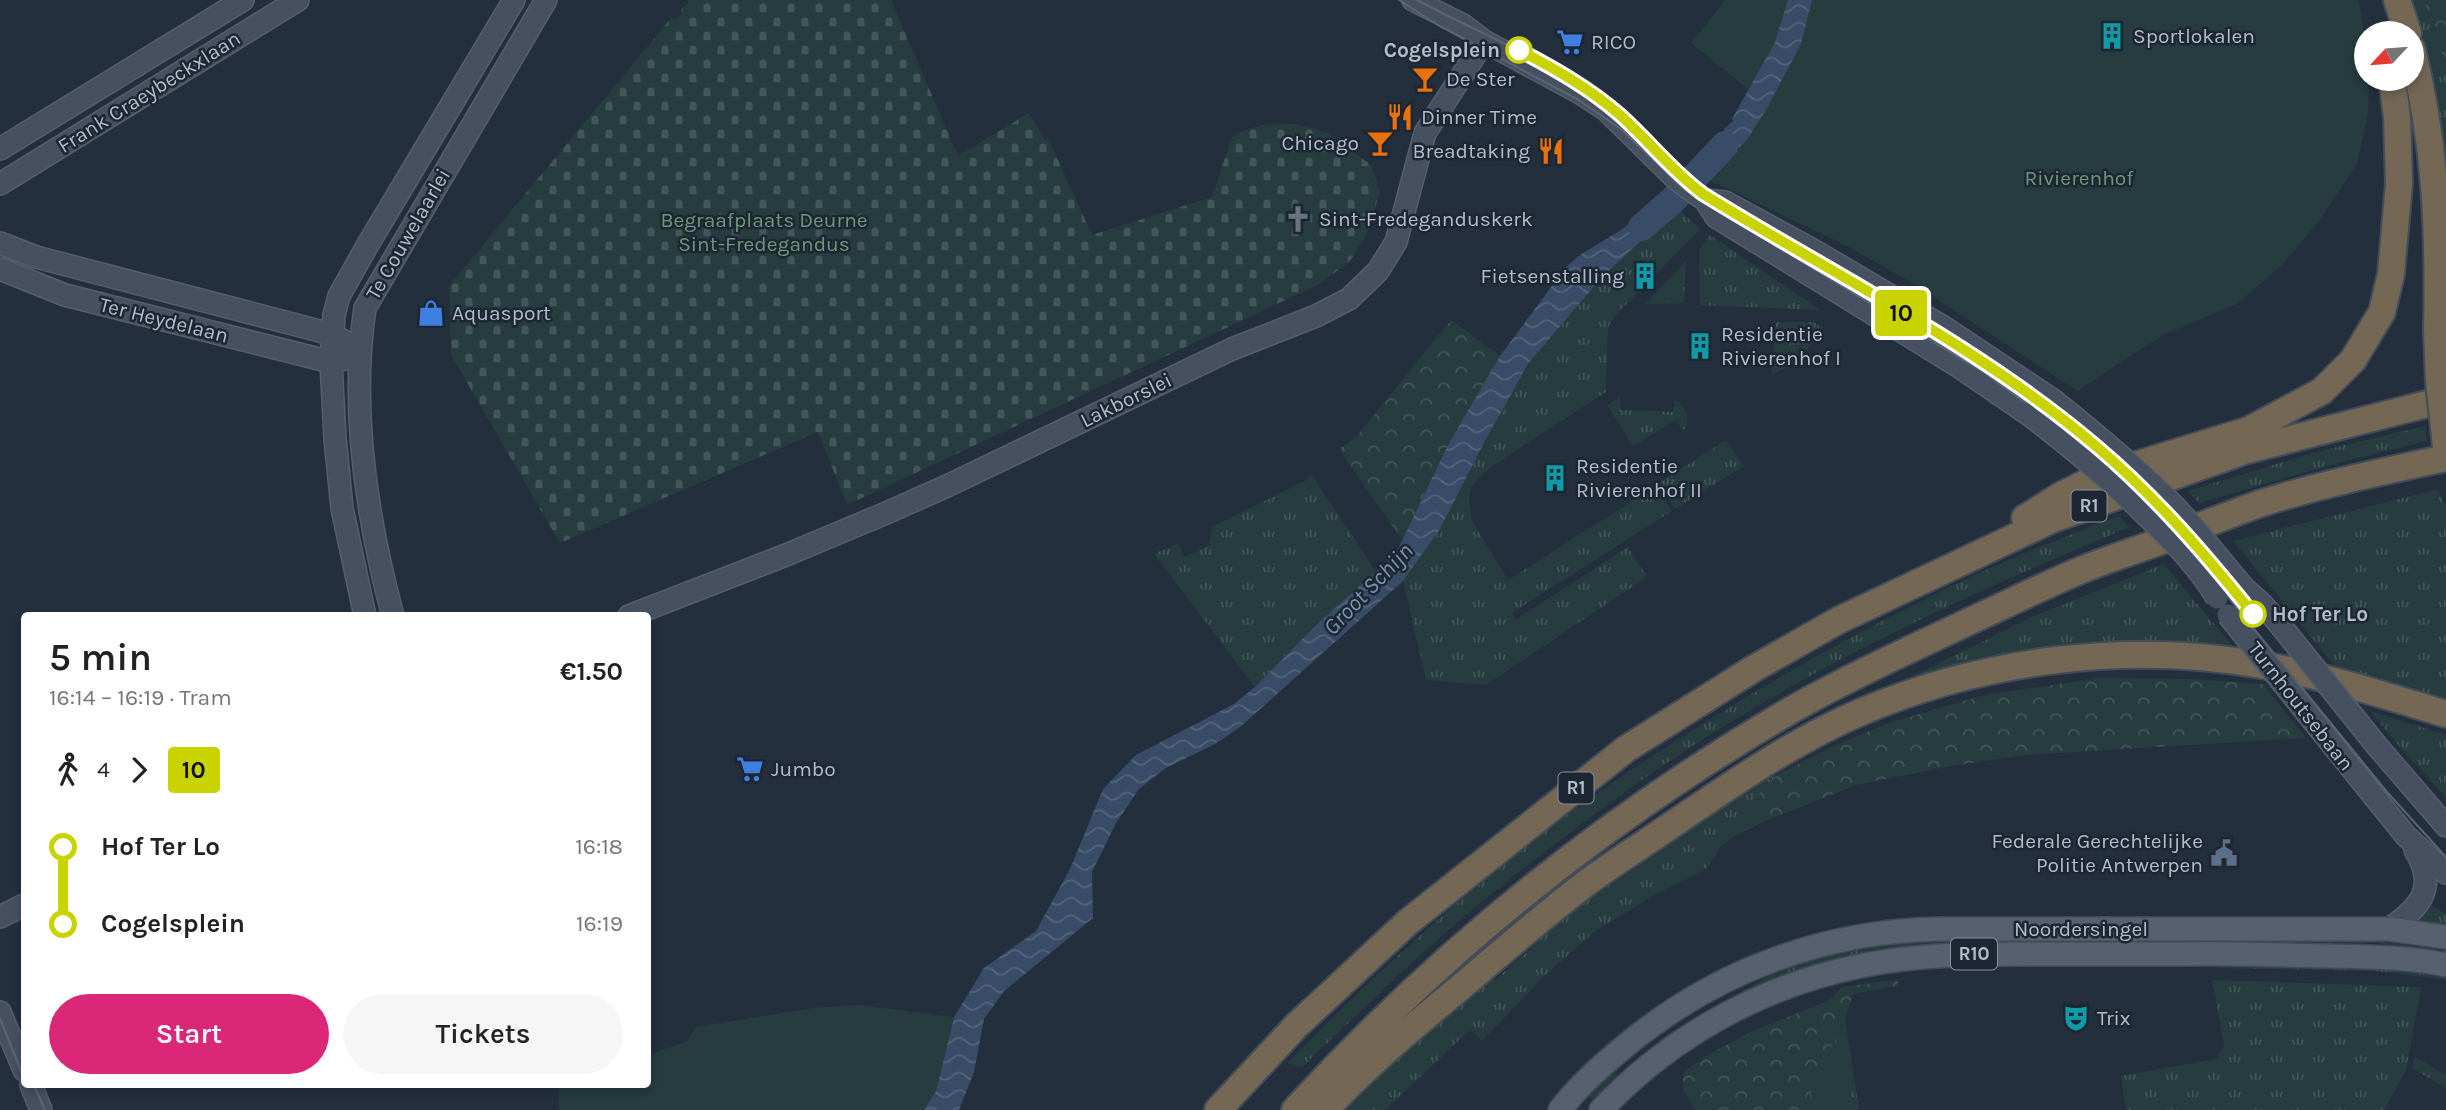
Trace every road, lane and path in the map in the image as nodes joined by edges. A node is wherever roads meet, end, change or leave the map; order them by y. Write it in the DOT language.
graph roads {
  1 [pos="243,0"];
  2 [pos="298,0"];
  3 [pos="514,0"];
  4 [pos="546,0"];
  5 [pos="1404,0"];
  6 [pos="1412,0"];
  7 [pos="2386,0"];
  8 [pos="2397,0"];
  9 [pos="2389,21"];
  10 [pos="2403,21"];
  11 [pos="1484,41"];
  12 [pos="2394,91"];
  13 [pos="2422,91"];
  14 [pos="0,149"];
  15 [pos="0,184"];
  16 [pos="1692,191"];
  17 [pos="0,243"];
  18 [pos="0,269"];
  19 [pos="331,334"];
  20 [pos="360,353"];
  21 [pos="331,362"];
  22 [pos="2446,399"];
  23 [pos="2446,446"];
  24 [pos="2446,458"];
  25 [pos="1940,572"];
  26 [pos="364,612"];
  27 [pos="392,612"];
  28 [pos="639,612"];
  29 [pos="2446,715"];
  30 [pos="2446,826"];
  31 [pos="2406,836"];
  32 [pos="2446,873"];
  33 [pos="21,906"];
  34 [pos="0,917"];
  35 [pos="2389,929"];
  36 [pos="2446,937"];
  37 [pos="2446,965"];
  38 [pos="0,1012"];
  39 [pos="21,1063"];
  40 [pos="32,1088"];
  41 [pos="41,1110"];
  42 [pos="1218,1110"];
  43 [pos="1294,1110"];
  44 [pos="1325,1110"];
  45 [pos="1560,1110"];
  46 [pos="1601,1110"];
  1 -- 14 [label="street, Frank Craeybeckxlaan"];
  2 -- 15 [label="street, Frank Craeybeckxlaan"];
  3 -- 19 [label="street, Te Couwelaarlei"];
  4 -- 20 [label="street, Te Couwelaarlei"];
  5 -- 11 [label="street"];
  6 -- 11 [label="street"];
  7 -- 9 [label="highway"];
  8 -- 10 [label="highway"];
  11 -- 16 [label="street"];
  11 -- 28 [label="street, Lakborslei"];
  12 -- 25 [label="highway"];
  13 -- 23 [label="highway, bridge"];
  16 -- 30 [label="street, Turnhoutsebaan, bridge"];
  16 -- 31 [label="street, Turnhoutsebaan, bridge"];
  17 -- 19 [label="street, Ter Heydelaan"];
  18 -- 21 [label="street, Ter Heydelaan"];
  19 -- 20 [label="street, Ter Heydelaan"];
  19 -- 21 [label="street, Te Couwelaarlei"];
  20 -- 21 [label="street"];
  20 -- 27 [label="street, Te Couwelaarlei"];
  21 -- 26 [label="street, Te Couwelaarlei"];
  22 -- 25 [label="highway, R1"];
  24 -- 43 [label="highway, R1"];
  25 -- 42 [label="highway, R1"];
  29 -- 44 [label="highway"];
  31 -- 32 [label="street, Turnhoutsebaan"];
  31 -- 35 [label="street"];
  33 -- 34 [label="street"];
  35 -- 36 [label="main road, Noordersingel / R10"];
  35 -- 45 [label="main road, Noordersingel / R10"];
  37 -- 46 [label="main road, Noordersingel / R10"];
  38 -- 39 [label="street"];
  40 -- 41 [label="street"];
}
